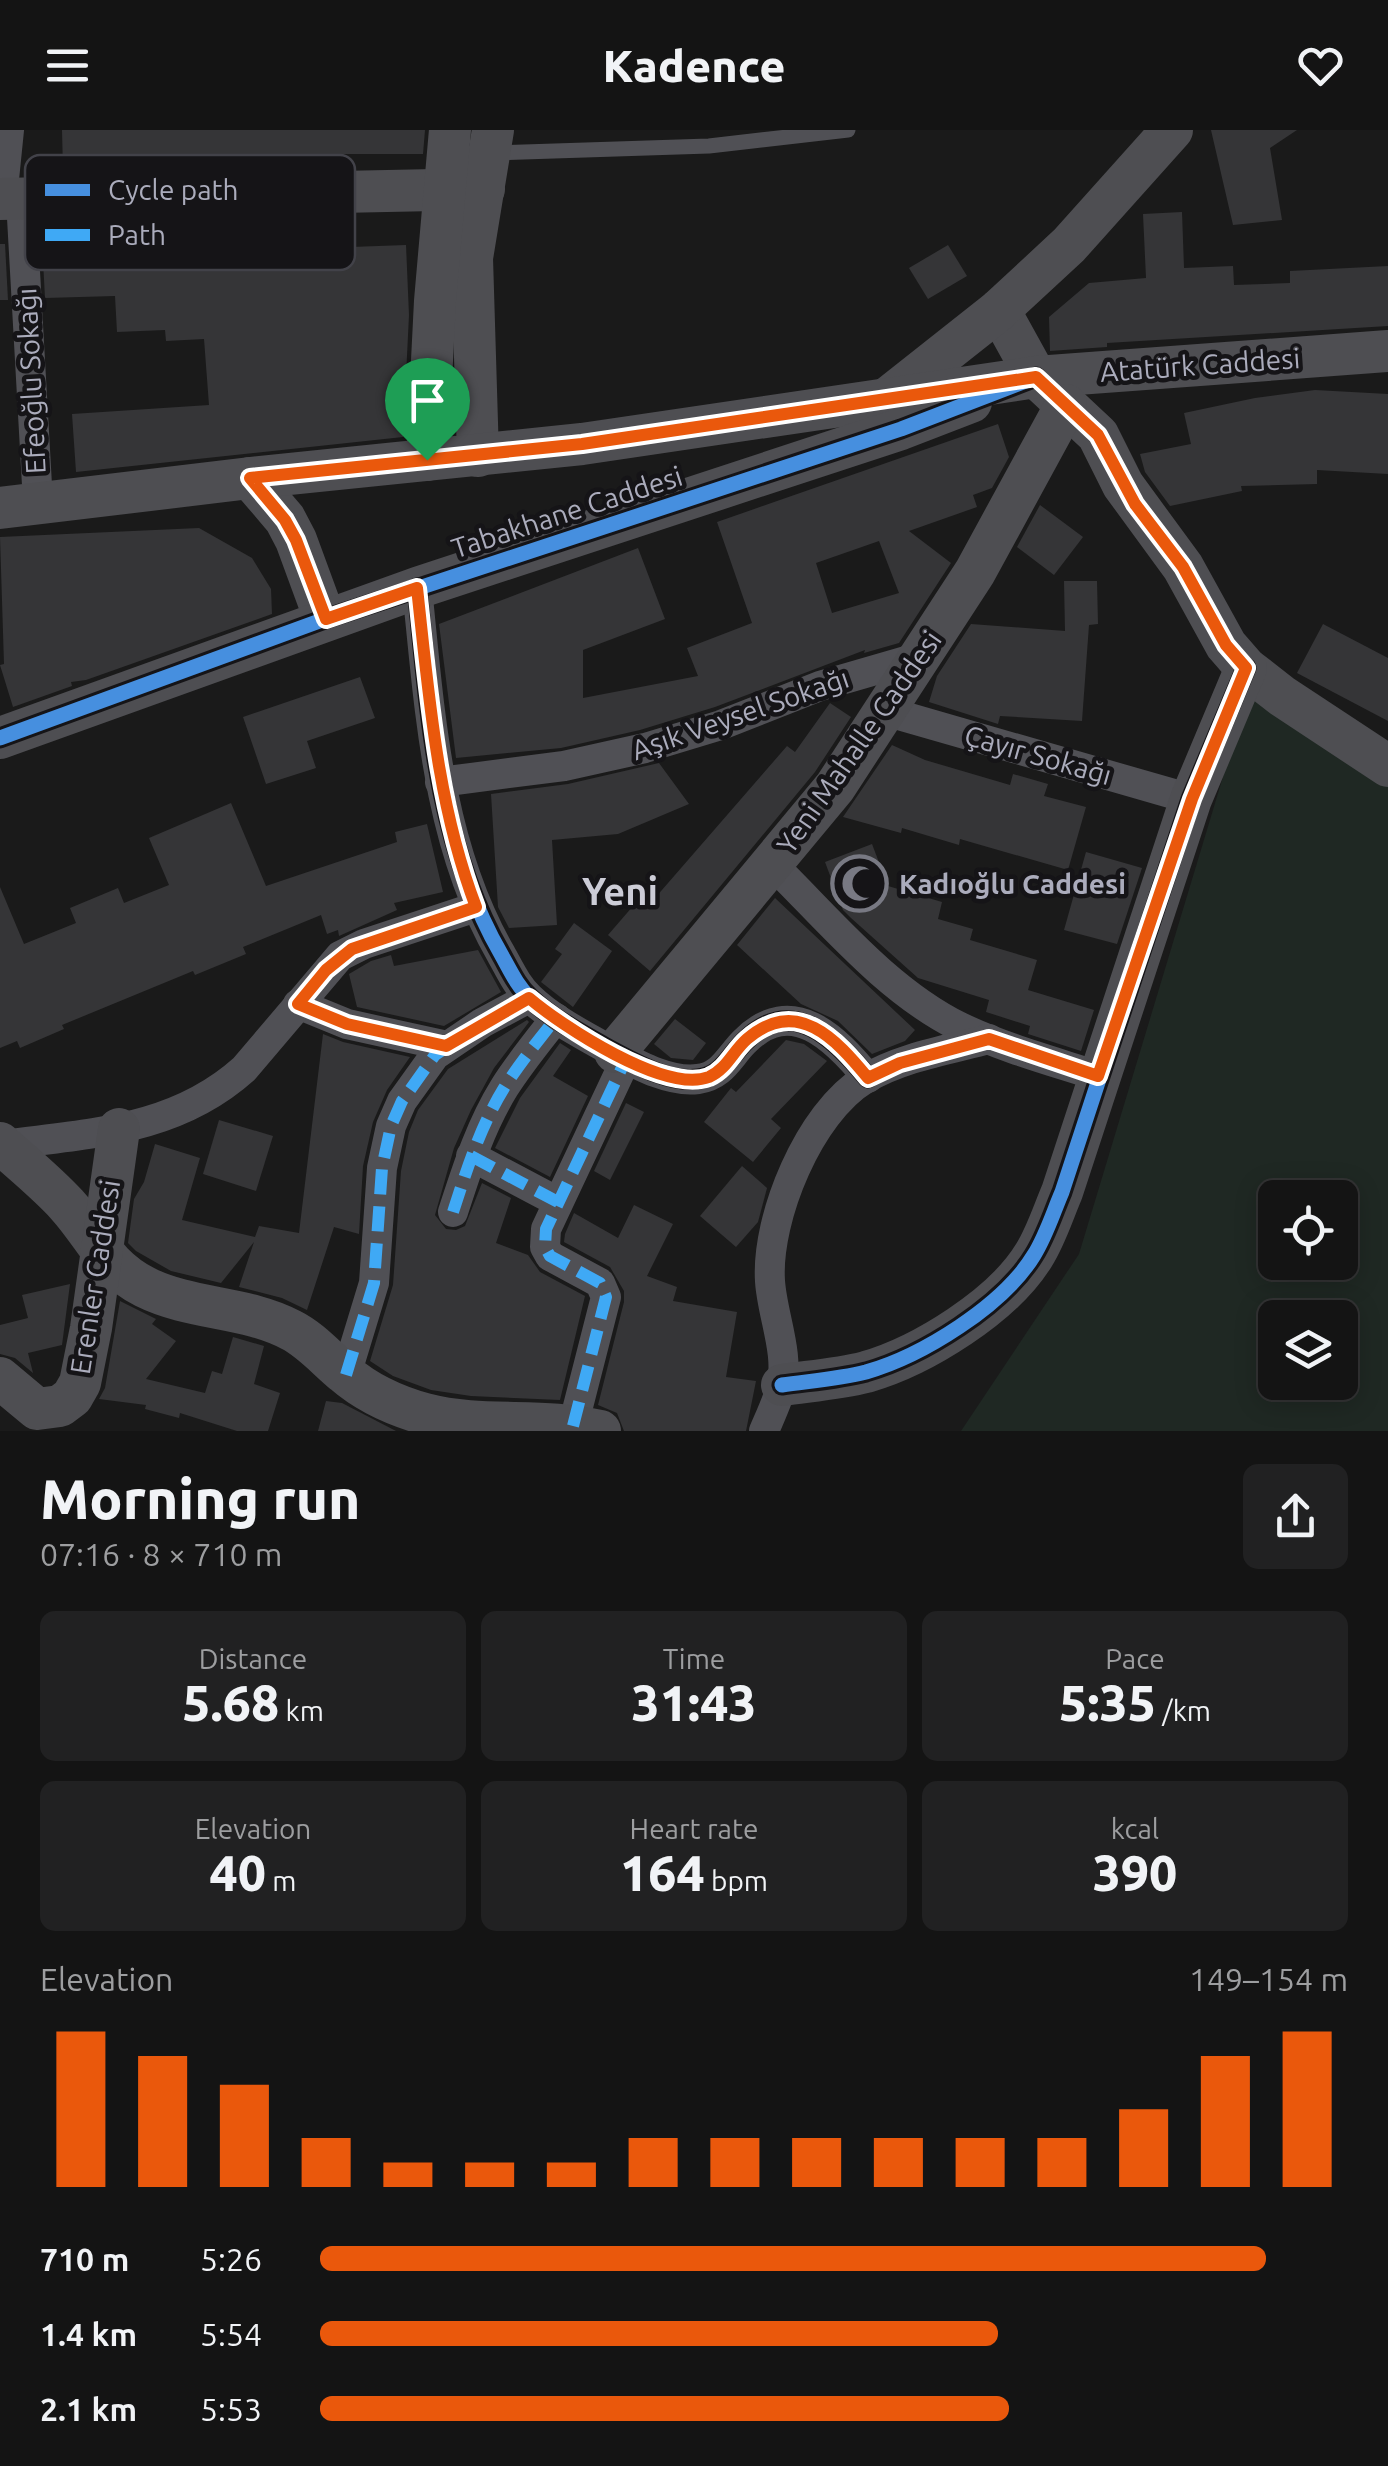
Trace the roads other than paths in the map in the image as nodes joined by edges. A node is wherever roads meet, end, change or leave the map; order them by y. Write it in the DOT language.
graph roads {
  1 [pos="9,130"];
  2 [pos="848,130"];
  3 [pos="1172,130"];
  4 [pos="469,158"];
  5 [pos="355,168"];
  6 [pos="8,200"];
  7 [pos="999,310"];
  8 [pos="1388,351"];
  9 [pos="1051,391"];
  10 [pos="889,396"];
  11 [pos="702,426"];
  12 [pos="478,456"];
  13 [pos="427,460"];
  14 [pos="250,478"];
  15 [pos="711,492"];
  16 [pos="19,505"];
  17 [pos="417,588"];
  18 [pos="326,619"];
  19 [pos="920,656"];
  20 [pos="1246,668"];
  21 [pos="885,711"];
  22 [pos="0,738"];
  23 [pos="1388,766"];
  24 [pos="440,782"];
  25 [pos="1192,799"];
  26 [pos="773,865"];
  27 [pos="476,907"];
  28 [pos="529,998"];
  29 [pos="298,1004"];
  30 [pos="556,1018"];
  31 [pos="989,1039"];
  32 [pos="446,1046"];
  33 [pos="620,1055"];
  34 [pos="1098,1076"];
  35 [pos="868,1078"];
  36 [pos="119,1129"];
  37 [pos="1,1144"];
  38 [pos="471,1156"];
  39 [pos="558,1202"];
  40 [pos="452,1212"];
  41 [pos="100,1254"];
  42 [pos="346,1375"];
  43 [pos="0,1378"];
  44 [pos="782,1385"];
  45 [pos="54,1420"];
  46 [pos="586,1429"];
  47 [pos="764,1431"];
  1 -- 6 [label="street, Efeoğlu Sokağı"];
  2 -- 4 [label="lane"];
  3 -- 7 [label="street"];
  4 -- 5 [label="street"];
  4 -- 12 [label="street"];
  4 -- 13 [label="street"];
  6 -- 16 [label="street, Efeoğlu Sokağı"];
  7 -- 9 [label="street"];
  7 -- 10 [label="street"];
  8 -- 9 [label="street, Atatürk Caddesi"];
  9 -- 10 [label="street, Atatürk Caddesi"];
  9 -- 15 [label="street, Tabakhane Caddesi"];
  9 -- 19 [label="street, Yeni Mahalle Caddesi"];
  9 -- 20 [label="street"];
  10 -- 11 [label="street, Atatürk Caddesi"];
  11 -- 12 [label="street, Atatürk Caddesi"];
  11 -- 15 [label="street"];
  12 -- 13 [label="street, Atatürk Caddesi"];
  13 -- 14 [label="street, Atatürk Caddesi"];
  14 -- 16 [label="street, Atatürk Caddesi"];
  14 -- 18 [label="street"];
  15 -- 17 [label="street, Tabakhane Caddesi"];
  17 -- 18 [label="street, Tabakhane Caddesi"];
  17 -- 24 [label="street"];
  18 -- 22 [label="street, Tabakhane Caddesi"];
  19 -- 21 [label="street, Yeni Mahalle Caddesi"];
  19 -- 24 [label="street, Aşık Veysel Sokağı"];
  20 -- 23 [label="street"];
  20 -- 25 [label="street"];
  21 -- 25 [label="street, Çayır Sokağı"];
  21 -- 26 [label="street, Yeni Mahalle Caddesi"];
  24 -- 27 [label="street"];
  25 -- 34 [label="street"];
  26 -- 31 [label="street"];
  26 -- 33 [label="street, Yeni Mahalle Caddesi"];
  27 -- 28 [label="street"];
  27 -- 29 [label="street"];
  28 -- 30 [label="street"];
  28 -- 32 [label="street"];
  29 -- 32 [label="street"];
  29 -- 36 [label="street"];
  30 -- 33 [label="street"];
  30 -- 38 [label="street"];
  31 -- 34 [label="street"];
  31 -- 35 [label="street"];
  32 -- 42 [label="street"];
  33 -- 35 [label="street"];
  33 -- 39 [label="street"];
  34 -- 44 [label="street"];
  35 -- 44 [label="street"];
  36 -- 37 [label="street"];
  36 -- 41 [label="street, Erenler Caddesi"];
  37 -- 41 [label="street"];
  38 -- 39 [label="street"];
  38 -- 40 [label="street"];
  39 -- 46 [label="street"];
  41 -- 42 [label="street"];
  41 -- 45 [label="street, Erenler Caddesi"];
  42 -- 46 [label="street"];
  43 -- 45 [label="street, Erenler Caddesi"];
  44 -- 47 [label="street"];
}
